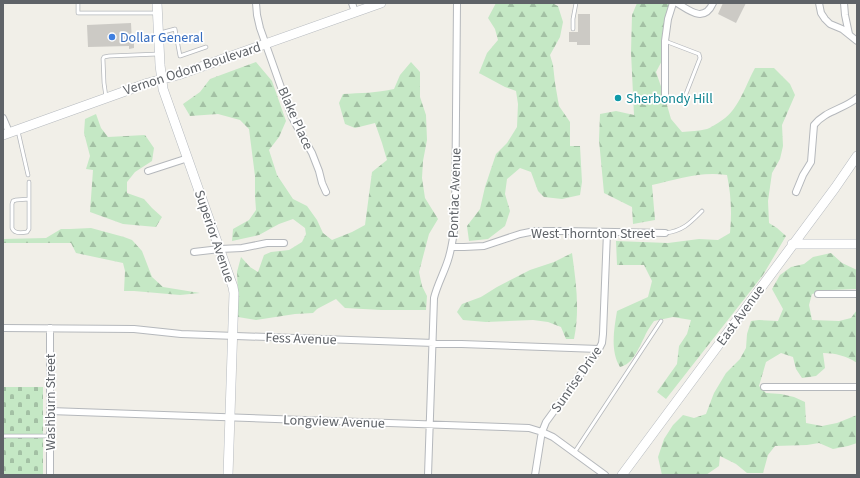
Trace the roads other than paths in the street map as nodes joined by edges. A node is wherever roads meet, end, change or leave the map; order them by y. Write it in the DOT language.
graph roads {
  1 [pos="78,3"];
  2 [pos="157,3"];
  3 [pos="256,3"];
  4 [pos="352,3"];
  5 [pos="381,3"];
  6 [pos="457,3"];
  7 [pos="576,3"];
  8 [pos="673,3"];
  9 [pos="677,3"];
  10 [pos="713,3"];
  11 [pos="819,3"];
  12 [pos="844,3"];
  13 [pos="687,6"];
  14 [pos="355,12"];
  15 [pos="158,14"];
  16 [pos="573,29"];
  17 [pos="158,33"];
  18 [pos="850,34"];
  19 [pos="665,41"];
  20 [pos="857,41"];
  21 [pos="266,44"];
  22 [pos="206,47"];
  23 [pos="159,54"];
  24 [pos="162,80"];
  25 [pos="106,97"];
  26 [pos="665,98"];
  27 [pos="857,98"];
  28 [pos="3,118"];
  29 [pos="10,132"];
  30 [pos="857,156"];
  31 [pos="188,158"];
  32 [pos="148,171"];
  33 [pos="28,175"];
  34 [pos="29,182"];
  35 [pos="326,192"];
  36 [pos="796,192"];
  37 [pos="29,200"];
  38 [pos="702,211"];
  39 [pos="607,232"];
  40 [pos="665,233"];
  41 [pos="284,243"];
  42 [pos="792,244"];
  43 [pos="857,244"];
  44 [pos="452,247"];
  45 [pos="220,249"];
  46 [pos="194,252"];
  47 [pos="818,294"];
  48 [pos="857,294"];
  49 [pos="661,321"];
  50 [pos="3,328"];
  51 [pos="50,328"];
  52 [pos="233,336"];
  53 [pos="433,343"];
  54 [pos="599,349"];
  55 [pos="764,387"];
  56 [pos="857,387"];
  57 [pos="50,411"];
  58 [pos="230,417"];
  59 [pos="430,425"];
  60 [pos="542,432"];
  61 [pos="3,436"];
  62 [pos="50,436"];
  63 [pos="574,453"];
  64 [pos="50,475"];
  65 [pos="228,475"];
  66 [pos="428,475"];
  67 [pos="535,475"];
  68 [pos="605,475"];
  69 [pos="622,475"];
  1 -- 15 [label="lane"];
  2 -- 15 [label="main road, Superior Avenue"];
  3 -- 21 [label="street, Blake Place"];
  4 -- 14 [label="street"];
  5 -- 14 [label="main road, Vernon Odom Boulevard"];
  6 -- 44 [label="street, Pontiac Avenue"];
  7 -- 16 [label="lane"];
  8 -- 19 [label="street"];
  9 -- 13 [label="street"];
  10 -- 13 [label="street"];
  11 -- 18 [label="street"];
  12 -- 18 [label="street"];
  14 -- 21 [label="main road, Vernon Odom Boulevard"];
  15 -- 17 [label="main road, Superior Avenue"];
  17 -- 22 [label="lane"];
  17 -- 23 [label="main road, Superior Avenue"];
  18 -- 20 [label="street"];
  19 -- 26 [label="street"];
  19 -- 26 [label="lane"];
  21 -- 24 [label="main road, Vernon Odom Boulevard"];
  21 -- 35 [label="street, Blake Place"];
  23 -- 24 [label="main road, Superior Avenue"];
  23 -- 25 [label="lane"];
  24 -- 25 [label="main road, Vernon Odom Boulevard"];
  24 -- 31 [label="main road, Superior Avenue"];
  25 -- 29 [label="main road, Vernon Odom Boulevard"];
  27 -- 36 [label="street"];
  28 -- 29 [label="street"];
  29 -- 33 [label="lane"];
  30 -- 42 [label="main road, East Avenue"];
  31 -- 32 [label="street"];
  31 -- 45 [label="main road, Superior Avenue"];
  34 -- 37 [label="lane"];
  37 -- 37 [label="lane"];
  38 -- 40 [label="lane"];
  39 -- 40 [label="street, West Thornton Street"];
  39 -- 44 [label="street, West Thornton Street"];
  39 -- 54 [label="street, Sunrise Drive"];
  41 -- 45 [label="street"];
  42 -- 43 [label="main road"];
  42 -- 69 [label="main road, East Avenue"];
  44 -- 53 [label="street, Pontiac Avenue"];
  45 -- 46 [label="street"];
  45 -- 52 [label="main road, Superior Avenue"];
  47 -- 48 [label="street"];
  49 -- 63 [label="lane"];
  50 -- 51 [label="street, Fess Avenue"];
  51 -- 52 [label="street, Fess Avenue"];
  51 -- 57 [label="street, Washburn Street"];
  52 -- 53 [label="street, Fess Avenue"];
  52 -- 58 [label="main road, Superior Avenue"];
  53 -- 54 [label="street, Fess Avenue"];
  53 -- 59 [label="street, Pontiac Avenue"];
  54 -- 60 [label="street, Sunrise Drive"];
  55 -- 56 [label="street"];
  57 -- 58 [label="street, Longview Avenue"];
  57 -- 62 [label="street, Washburn Street"];
  58 -- 59 [label="street, Longview Avenue"];
  58 -- 65 [label="main road, Superior Avenue"];
  59 -- 60 [label="street, Longview Avenue"];
  59 -- 66 [label="street, Pontiac Avenue"];
  60 -- 63 [label="street, Longview Avenue"];
  60 -- 67 [label="street, Sunrise Drive"];
  61 -- 62 [label="lane"];
  62 -- 64 [label="street, Washburn Street"];
  63 -- 68 [label="street, Longview Avenue"];
}
